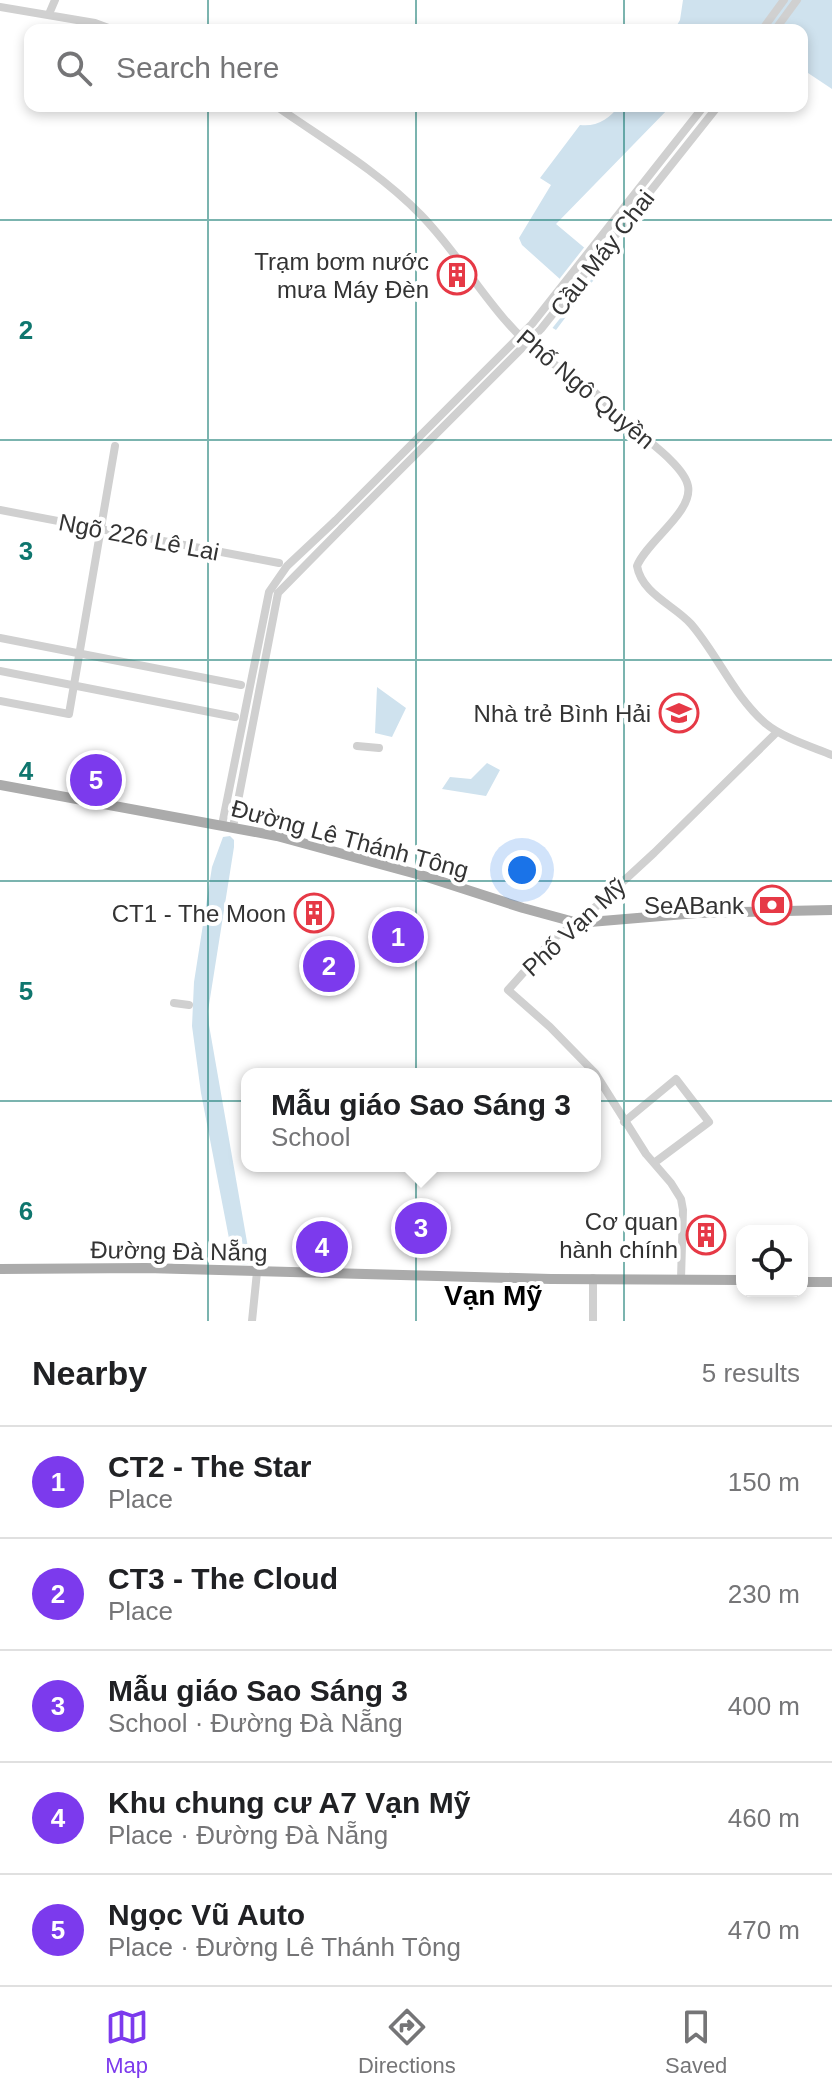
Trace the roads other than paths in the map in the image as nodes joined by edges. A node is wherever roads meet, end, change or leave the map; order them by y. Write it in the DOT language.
graph roads {
  1 [pos="55,0"];
  2 [pos="784,0"];
  3 [pos="797,0"];
  4 [pos="0,7"];
  5 [pos="49,14"];
  6 [pos="98,24"];
  7 [pos="766,24"];
  8 [pos="779,24"];
  9 [pos="285,112"];
  10 [pos="699,112"];
  11 [pos="713,112"];
  12 [pos="115,446"];
  13 [pos="0,510"];
  14 [pos="338,524"];
  15 [pos="101,529"];
  16 [pos="279,563"];
  17 [pos="0,638"];
  18 [pos="81,654"];
  19 [pos="0,671"];
  20 [pos="75,685"];
  21 [pos="241,685"];
  22 [pos="0,701"];
  23 [pos="235,717"];
  24 [pos="777,732"];
  25 [pos="357,746"];
  26 [pos="379,748"];
  27 [pos="832,755"];
  28 [pos="0,785"];
  29 [pos="228,826"];
  30 [pos="832,910"];
  31 [pos="578,923"];
  32 [pos="174,1003"];
  33 [pos="189,1005"];
  34 [pos="590,1068"];
  35 [pos="601,1083"];
  36 [pos="624,1122"];
  37 [pos="654,1163"];
  38 [pos="0,1269"];
  39 [pos="257,1272"];
  40 [pos="593,1278"];
  41 [pos="681,1279"];
  42 [pos="736,1280"];
  43 [pos="808,1282"];
  44 [pos="832,1282"];
  45 [pos="252,1321"];
  46 [pos="593,1321"];
  1 -- 5 [label="street"];
  2 -- 7 [label="street"];
  3 -- 8 [label="street"];
  4 -- 5 [label="street"];
  5 -- 6 [label="street"];
  9 -- 24 [label="street, Phố Ngô Quyền"];
  10 -- 14 [label="street, Cầu Máy Chai, bridge"];
  11 -- 14 [label="street, Cầu Máy Chai, bridge"];
  12 -- 15 [label="street"];
  13 -- 15 [label="street, Ngõ 226 Lê Lai"];
  14 -- 29 [label="street"];
  15 -- 16 [label="street, Ngõ 226 Lê Lai"];
  15 -- 18 [label="street"];
  17 -- 18 [label="street"];
  18 -- 20 [label="street"];
  18 -- 21 [label="street"];
  19 -- 20 [label="street"];
  20 -- 22 [label="street"];
  20 -- 23 [label="street"];
  24 -- 27 [label="street, Phố Ngô Quyền"];
  24 -- 31 [label="street, Phố Vạn Mỹ"];
  25 -- 26 [label="street"];
  28 -- 29 [label="main road, Đường Lê Thánh Tông"];
  29 -- 31 [label="main road, Đường Lê Thánh Tông"];
  30 -- 31 [label="main road, Đường Lê Thánh Tông"];
  31 -- 34 [label="street, Phố Vạn Mỹ"];
  32 -- 33 [label="street"];
  35 -- 36 [label="street, Phố Vạn Mỹ"];
  36 -- 37 [label="street, Phố Vạn Mỹ"];
  36 -- 37 [label="street"];
  37 -- 41 [label="street, Phố Vạn Mỹ"];
  38 -- 39 [label="main road, Đường Đà Nẵng"];
  39 -- 40 [label="main road, Đường Đà Nẵng"];
  39 -- 45 [label="street"];
  40 -- 41 [label="main road, Đường Đà Nẵng"];
  40 -- 46 [label="street"];
  41 -- 42 [label="main road, Đường Đà Nẵng"];
  43 -- 44 [label="main road"];
}
